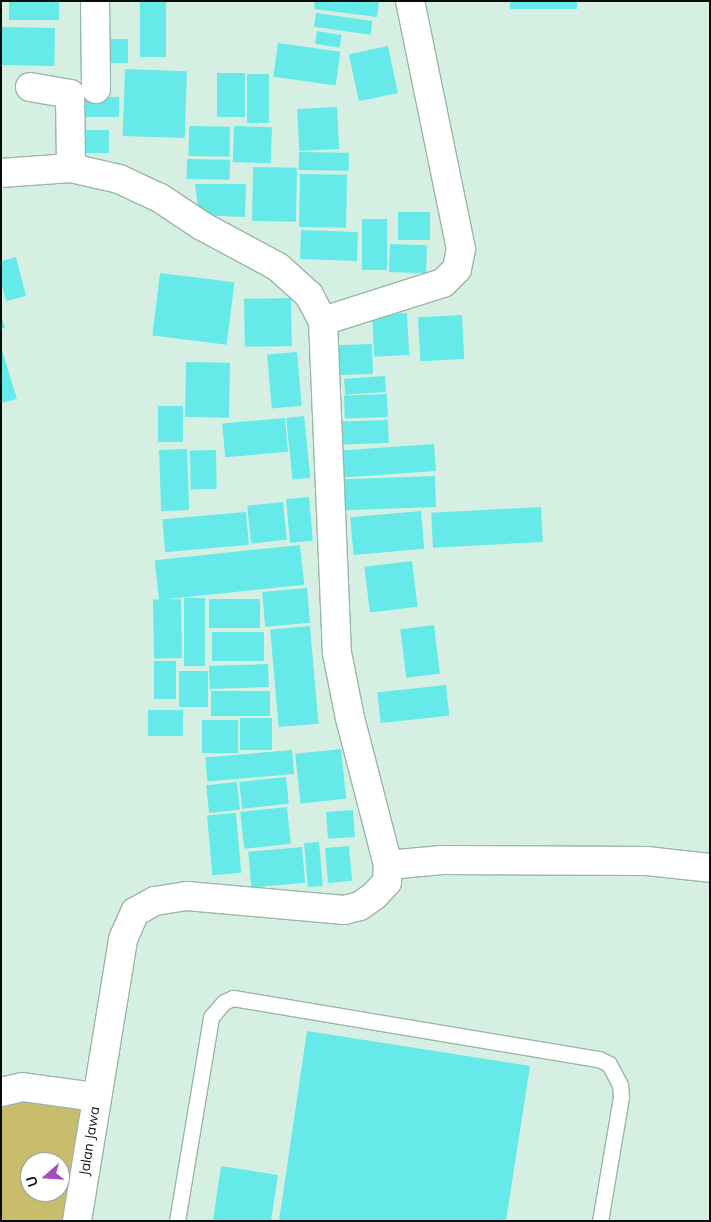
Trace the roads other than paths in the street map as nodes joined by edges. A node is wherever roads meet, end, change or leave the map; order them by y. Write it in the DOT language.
graph roads {
  1 [pos="95,1"];
  2 [pos="410,1"];
  3 [pos="30,87"];
  4 [pos="95,89"];
  5 [pos="71,168"];
  6 [pos="1,173"];
  7 [pos="323,321"];
  8 [pos="388,865"];
  9 [pos="710,868"];
  10 [pos="1,1092"];
  11 [pos="96,1097"];
  12 [pos="77,1221"];
  13 [pos="176,1221"];
  14 [pos="600,1221"];
  1 -- 4 [label="street"];
  2 -- 7 [label="street"];
  3 -- 4 [label="street"];
  4 -- 5 [label="street"];
  5 -- 6 [label="street"];
  5 -- 7 [label="street"];
  7 -- 8 [label="street"];
  8 -- 9 [label="street"];
  8 -- 11 [label="street"];
  10 -- 11 [label="street, Jalan Jawa"];
  11 -- 12 [label="street, Jalan Jawa"];
  13 -- 14 [label="lane"];
}
